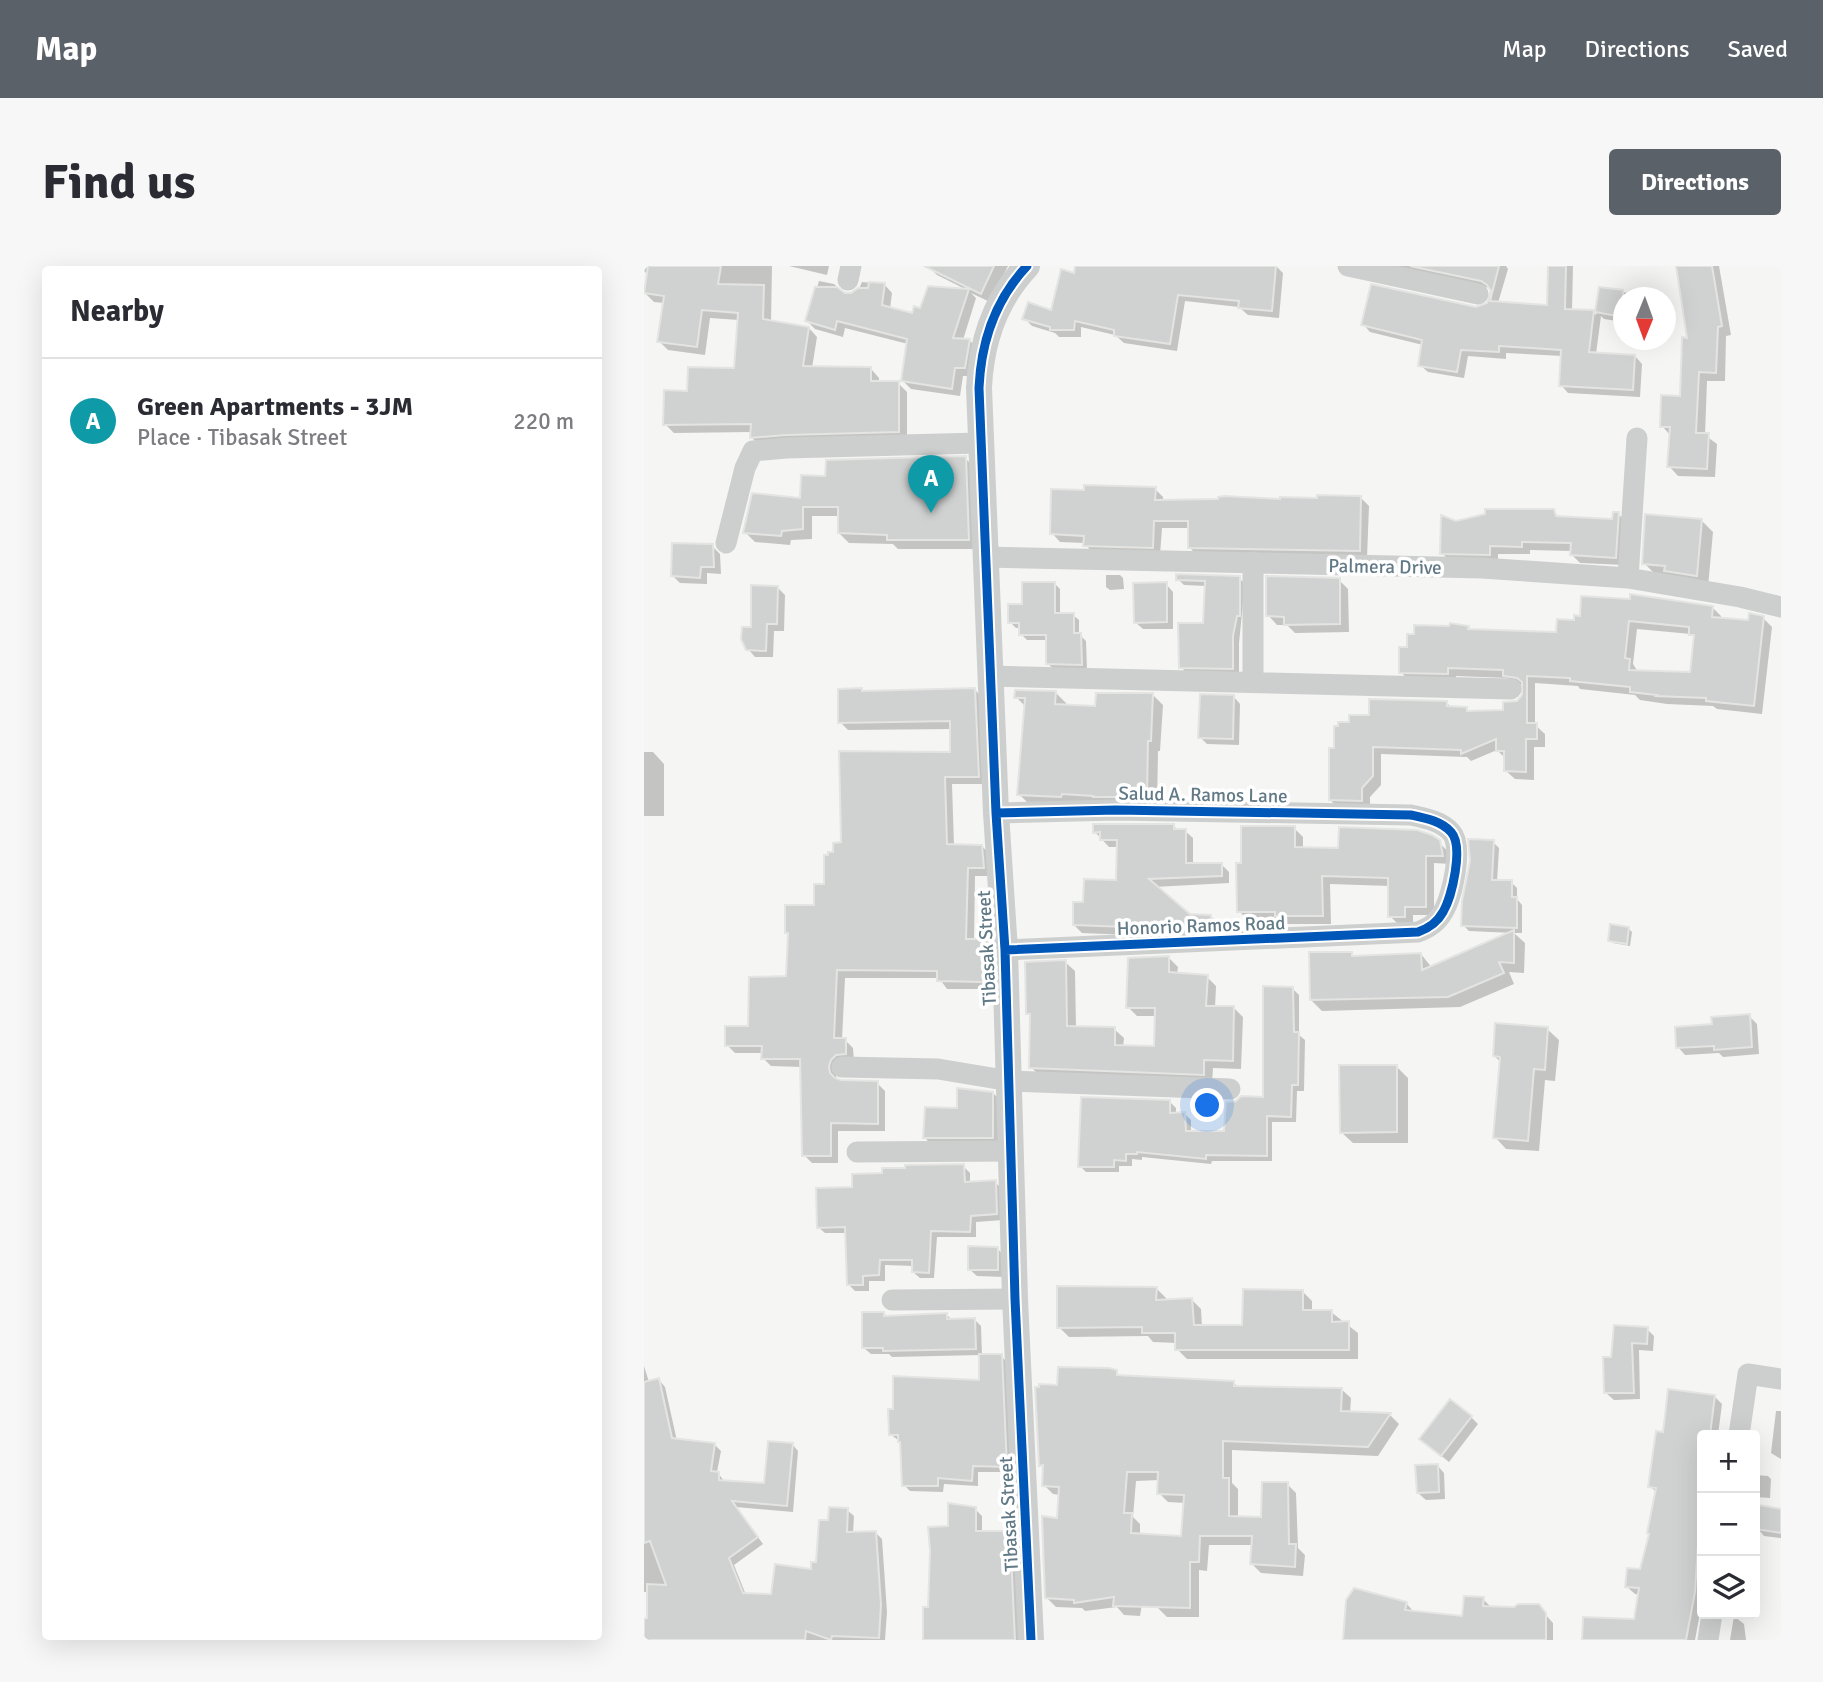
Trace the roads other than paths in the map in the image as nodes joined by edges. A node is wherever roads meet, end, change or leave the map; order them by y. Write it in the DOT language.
graph roads {
  1 [pos="1027,266"];
  2 [pos="1348,266"];
  3 [pos="1478,294"];
  4 [pos="1637,438"];
  5 [pos="980,443"];
  6 [pos="726,543"];
  7 [pos="985,557"];
  8 [pos="1253,562"];
  9 [pos="1628,578"];
  10 [pos="1781,607"];
  11 [pos="990,676"];
  12 [pos="1253,682"];
  13 [pos="1511,689"];
  14 [pos="996,813"];
  15 [pos="1398,934"];
  16 [pos="1005,950"];
  17 [pos="842,1067"];
  18 [pos="1010,1081"];
  19 [pos="1230,1089"];
  20 [pos="1011,1151"];
  21 [pos="857,1152"];
  22 [pos="1015,1299"];
  23 [pos="892,1300"];
  24 [pos="1781,1379"];
  25 [pos="1740,1430"];
  26 [pos="1711,1619"];
  27 [pos="1031,1640"];
  28 [pos="1708,1640"];
  1 -- 5 [label="street, Tibasak Street"];
  2 -- 3 [label="street"];
  4 -- 9 [label="street"];
  5 -- 6 [label="street"];
  5 -- 7 [label="street, Tibasak Street"];
  7 -- 8 [label="street, Palmera Drive"];
  7 -- 11 [label="street, Tibasak Street"];
  8 -- 9 [label="street, Palmera Drive"];
  8 -- 12 [label="street"];
  9 -- 10 [label="street, Palmera Drive"];
  11 -- 12 [label="street"];
  11 -- 14 [label="street, Tibasak Street"];
  12 -- 13 [label="street"];
  14 -- 15 [label="street, Salud A. Ramos Lane"];
  14 -- 16 [label="street, Tibasak Street"];
  15 -- 16 [label="street, Honorio Ramos Road"];
  16 -- 18 [label="street, Tibasak Street"];
  17 -- 18 [label="street"];
  18 -- 19 [label="street"];
  18 -- 20 [label="street, Tibasak Street"];
  20 -- 21 [label="street"];
  20 -- 22 [label="street, Tibasak Street"];
  22 -- 23 [label="street"];
  22 -- 27 [label="street, Tibasak Street"];
  24 -- 25 [label="street"];
  26 -- 28 [label="street"];
}
